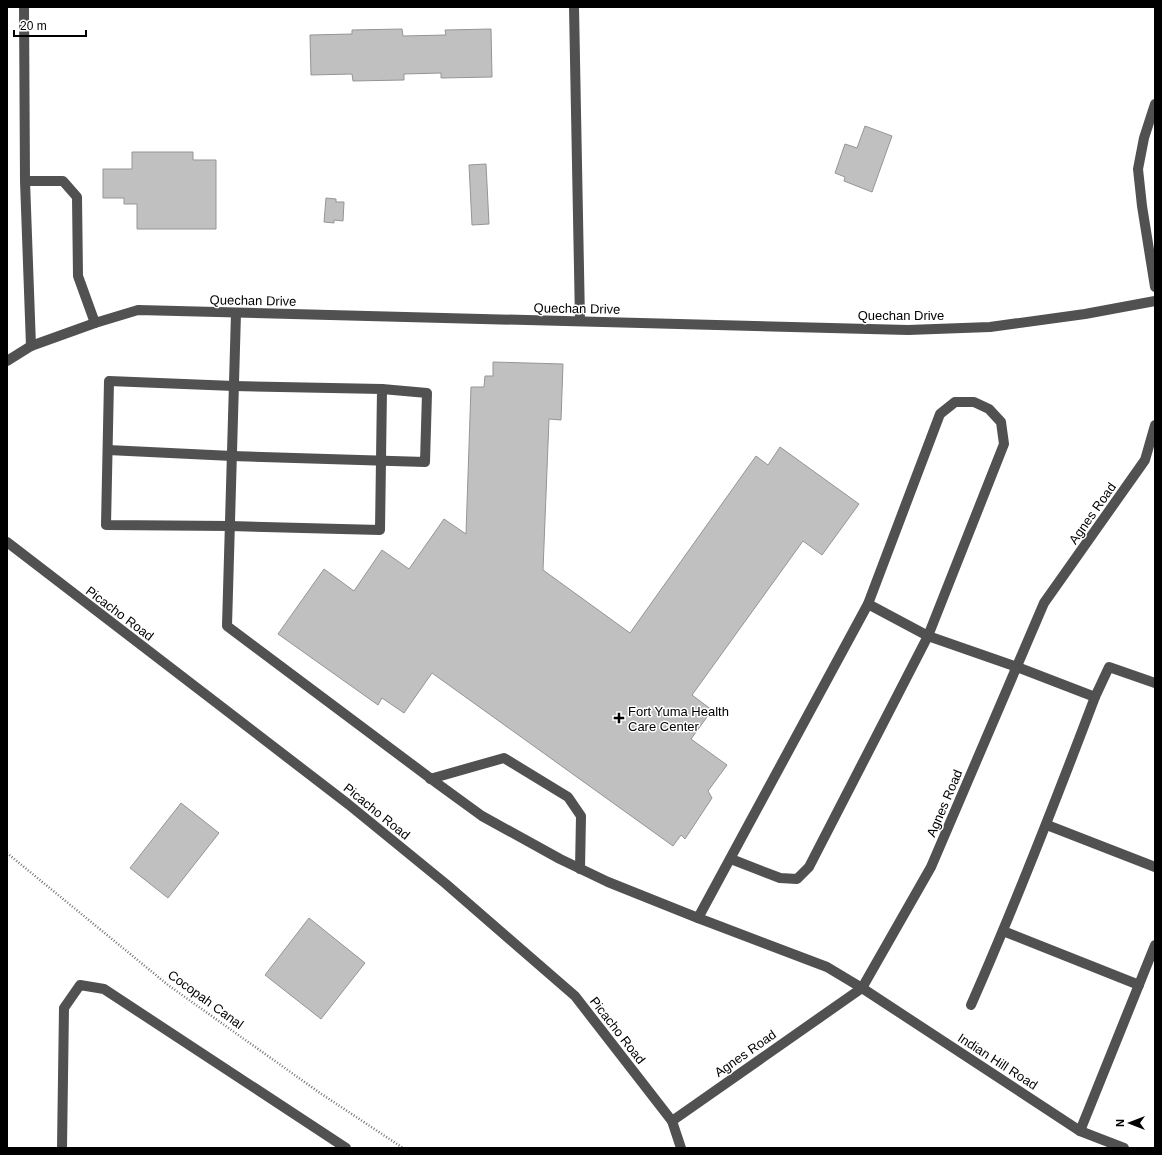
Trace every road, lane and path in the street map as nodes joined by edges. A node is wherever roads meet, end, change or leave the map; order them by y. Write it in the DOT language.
graph roads {
  1 [pos="24,7"];
  2 [pos="574,7"];
  3 [pos="1155,104"];
  4 [pos="25,181"];
  5 [pos="1155,287"];
  6 [pos="1155,301"];
  7 [pos="236,313"];
  8 [pos="580,322"];
  9 [pos="95,323"];
  10 [pos="31,346"];
  11 [pos="7,361"];
  12 [pos="234,386"];
  13 [pos="382,389"];
  14 [pos="1155,425"];
  15 [pos="108,450"];
  16 [pos="232,456"];
  17 [pos="381,461"];
  18 [pos="230,526"];
  19 [pos="7,542"];
  20 [pos="868,604"];
  21 [pos="928,636"];
  22 [pos="1017,667"];
  23 [pos="1155,682"];
  24 [pos="1095,697"];
  25 [pos="430,778"];
  26 [pos="1046,825"];
  27 [pos="7,853"];
  28 [pos="731,859"];
  29 [pos="1155,867"];
  30 [pos="580,869"];
  31 [pos="698,918"];
  32 [pos="1003,931"];
  33 [pos="1155,945"];
  34 [pos="1139,985"];
  35 [pos="862,988"];
  36 [pos="972,1005"];
  37 [pos="672,1121"];
  38 [pos="1080,1131"];
  39 [pos="62,1148"];
  40 [pos="346,1148"];
  41 [pos="403,1148"];
  42 [pos="681,1148"];
  43 [pos="1124,1148"];
  1 -- 4 [label="street"];
  2 -- 8 [label="street"];
  3 -- 5 [label="street"];
  4 -- 9 [label="street"];
  4 -- 10 [label="street"];
  6 -- 8 [label="street, Quechan Drive"];
  7 -- 8 [label="street, Quechan Drive"];
  7 -- 9 [label="street, Quechan Drive"];
  7 -- 12 [label="street"];
  9 -- 10 [label="street, Quechan Drive"];
  10 -- 11 [label="street, Quechan Drive"];
  12 -- 13 [label="street"];
  12 -- 15 [label="street"];
  12 -- 16 [label="street"];
  13 -- 17 [label="street"];
  13 -- 17 [label="street"];
  14 -- 22 [label="street, Agnes Road"];
  15 -- 16 [label="street"];
  15 -- 18 [label="street"];
  16 -- 17 [label="street"];
  16 -- 18 [label="street"];
  17 -- 18 [label="street"];
  18 -- 25 [label="street, Indian Hill Road"];
  19 -- 37 [label="street, Picacho Road"];
  20 -- 21 [label="street"];
  20 -- 21 [label="street"];
  20 -- 28 [label="street"];
  21 -- 22 [label="street"];
  21 -- 28 [label="street"];
  22 -- 24 [label="street"];
  22 -- 35 [label="street, Agnes Road"];
  23 -- 24 [label="street"];
  24 -- 26 [label="street"];
  25 -- 30 [label="street, Indian Hill Road"];
  25 -- 30 [label="street"];
  26 -- 29 [label="street"];
  26 -- 32 [label="street"];
  27 -- 41 [label="path, Cocopah Canal"];
  28 -- 31 [label="street"];
  30 -- 31 [label="street, Indian Hill Road"];
  31 -- 35 [label="street, Indian Hill Road"];
  32 -- 34 [label="street"];
  32 -- 36 [label="street"];
  33 -- 34 [label="street"];
  34 -- 38 [label="street"];
  35 -- 37 [label="street, Agnes Road"];
  35 -- 38 [label="street, Indian Hill Road"];
  37 -- 42 [label="street, Picacho Road"];
  38 -- 43 [label="street, Indian Hill Road"];
  39 -- 40 [label="street"];
}
